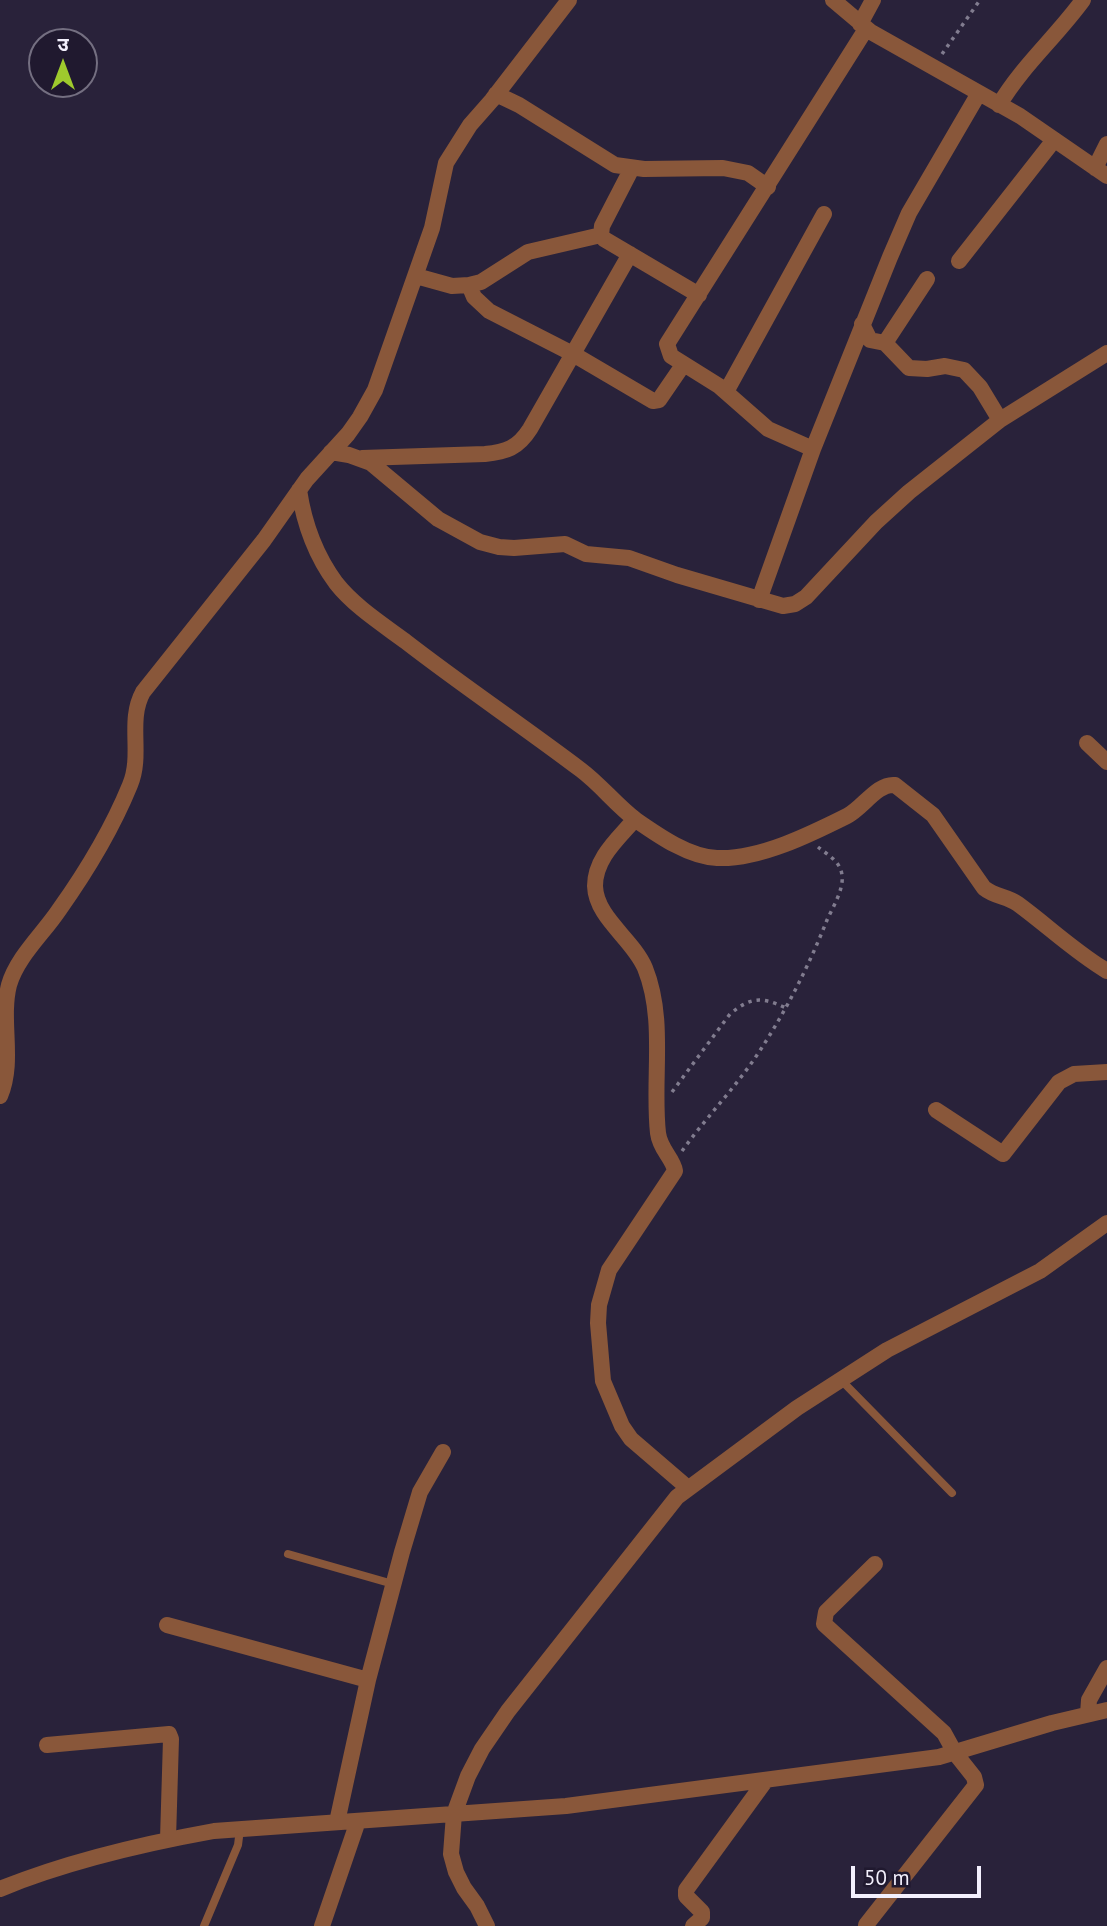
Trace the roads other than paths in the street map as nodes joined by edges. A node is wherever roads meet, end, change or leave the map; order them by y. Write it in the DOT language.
graph roads {
  1 [pos="569,0"];
  2 [pos="833,0"];
  3 [pos="873,0"];
  4 [pos="1083,0"];
  5 [pos="863,26"];
  6 [pos="979,93"];
  7 [pos="496,94"];
  8 [pos="999,105"];
  9 [pos="1054,140"];
  10 [pos="1107,144"];
  11 [pos="632,168"];
  12 [pos="1101,172"];
  13 [pos="768,187"];
  14 [pos="824,214"];
  15 [pos="601,235"];
  16 [pos="630,254"];
  17 [pos="959,261"];
  18 [pos="416,276"];
  19 [pos="927,279"];
  20 [pos="469,285"];
  21 [pos="699,295"];
  22 [pos="862,324"];
  23 [pos="885,343"];
  24 [pos="573,354"];
  25 [pos="1104,361"];
  26 [pos="683,365"];
  27 [pos="726,392"];
  28 [pos="1000,420"];
  29 [pos="813,449"];
  30 [pos="331,452"];
  31 [pos="362,458"];
  32 [pos="299,490"];
  33 [pos="758,600"];
  34 [pos="1087,743"];
  35 [pos="1107,762"];
  36 [pos="635,819"];
  37 [pos="1107,971"];
  38 [pos="1107,1072"];
  39 [pos="0,1096"];
  40 [pos="936,1110"];
  41 [pos="1107,1223"];
  42 [pos="841,1380"];
  43 [pos="443,1452"];
  44 [pos="688,1488"];
  45 [pos="952,1493"];
  46 [pos="288,1554"];
  47 [pos="875,1564"];
  48 [pos="393,1584"];
  49 [pos="167,1625"];
  50 [pos="1107,1668"];
  51 [pos="368,1680"];
  52 [pos="1107,1710"];
  53 [pos="1088,1714"];
  54 [pos="47,1745"];
  55 [pos="955,1754"];
  56 [pos="766,1780"];
  57 [pos="454,1814"];
  58 [pos="358,1821"];
  59 [pos="337,1822"];
  60 [pos="240,1829"];
  61 [pos="167,1839"];
  62 [pos="0,1889"];
  63 [pos="866,1925"];
  64 [pos="204,1926"];
  65 [pos="322,1926"];
  66 [pos="487,1926"];
  67 [pos="693,1926"];
  1 -- 7 [label="street"];
  2 -- 5 [label="street"];
  3 -- 5 [label="street"];
  4 -- 8 [label="street"];
  5 -- 6 [label="street"];
  5 -- 13 [label="street"];
  6 -- 8 [label="street"];
  6 -- 22 [label="street"];
  7 -- 11 [label="street"];
  7 -- 18 [label="street"];
  8 -- 9 [label="street"];
  9 -- 12 [label="street"];
  9 -- 17 [label="street"];
  10 -- 12 [label="street"];
  11 -- 13 [label="street"];
  11 -- 15 [label="street"];
  13 -- 21 [label="street"];
  14 -- 27 [label="street"];
  15 -- 16 [label="street"];
  15 -- 20 [label="street"];
  16 -- 21 [label="street"];
  16 -- 24 [label="street"];
  18 -- 20 [label="street"];
  18 -- 30 [label="street"];
  19 -- 23 [label="street"];
  20 -- 24 [label="street"];
  21 -- 26 [label="street"];
  22 -- 23 [label="street"];
  22 -- 29 [label="street"];
  23 -- 28 [label="street"];
  24 -- 26 [label="street"];
  24 -- 31 [label="street"];
  25 -- 28 [label="street"];
  26 -- 27 [label="street"];
  27 -- 29 [label="street"];
  28 -- 33 [label="street"];
  29 -- 33 [label="street"];
  30 -- 31 [label="street"];
  30 -- 32 [label="street"];
  31 -- 33 [label="street"];
  32 -- 36 [label="street"];
  32 -- 39 [label="street"];
  34 -- 35 [label="street"];
  36 -- 37 [label="street"];
  36 -- 44 [label="street"];
  38 -- 40 [label="street"];
  41 -- 42 [label="street"];
  42 -- 44 [label="street"];
  42 -- 45 [label="lane"];
  43 -- 48 [label="street"];
  44 -- 57 [label="street"];
  46 -- 48 [label="lane"];
  47 -- 55 [label="street"];
  48 -- 51 [label="street"];
  49 -- 51 [label="street"];
  50 -- 53 [label="street"];
  51 -- 59 [label="street"];
  52 -- 53 [label="street"];
  53 -- 55 [label="street"];
  54 -- 61 [label="street"];
  55 -- 56 [label="street"];
  55 -- 63 [label="street"];
  56 -- 57 [label="street"];
  56 -- 67 [label="street"];
  57 -- 58 [label="street"];
  57 -- 66 [label="street"];
  58 -- 59 [label="street"];
  58 -- 65 [label="street"];
  59 -- 60 [label="street"];
  60 -- 61 [label="street"];
  60 -- 64 [label="lane"];
  61 -- 62 [label="street"];
}
